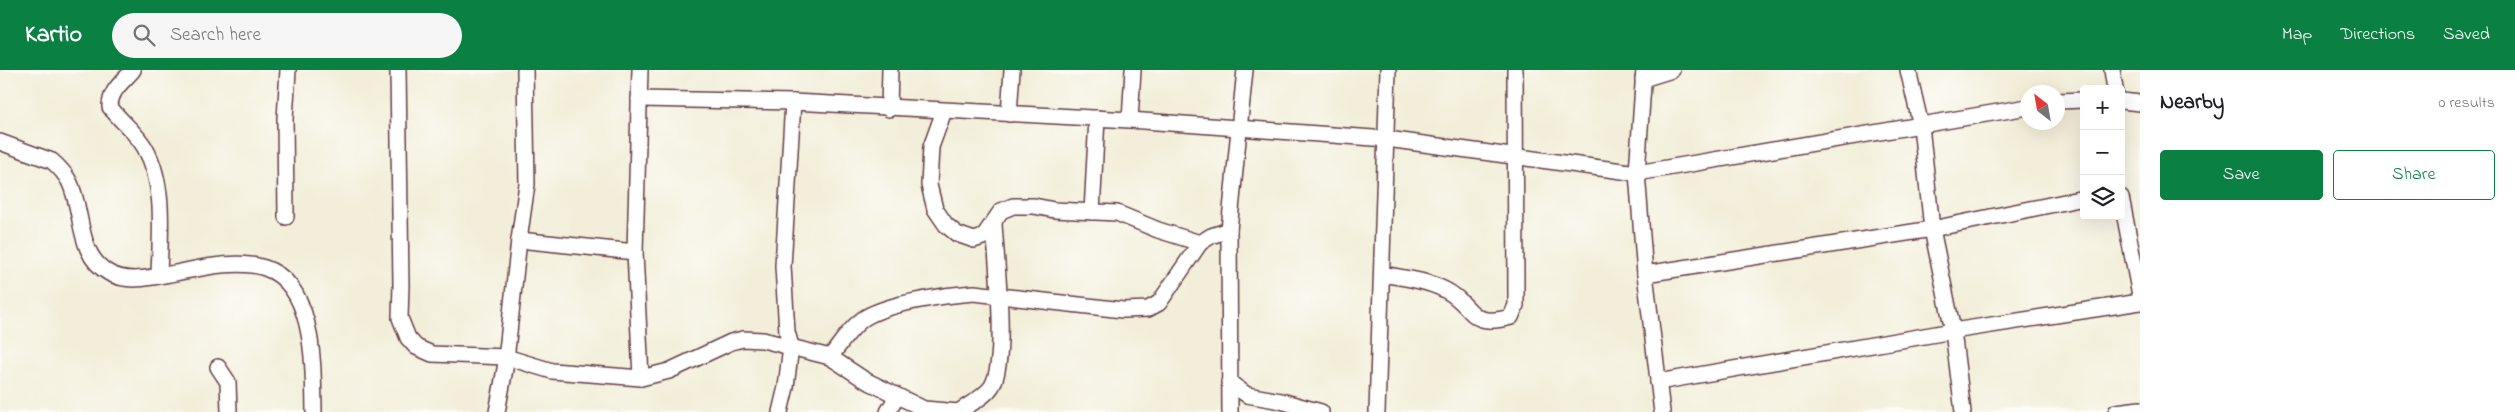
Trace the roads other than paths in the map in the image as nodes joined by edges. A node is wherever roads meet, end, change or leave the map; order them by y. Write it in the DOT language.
graph roads {
  1 [pos="134,70"];
  2 [pos="288,70"];
  3 [pos="398,70"];
  4 [pos="525,70"];
  5 [pos="640,70"];
  6 [pos="890,70"];
  7 [pos="1012,70"];
  8 [pos="1133,70"];
  9 [pos="1246,70"];
  10 [pos="1388,70"];
  11 [pos="1514,70"];
  12 [pos="1672,70"];
  13 [pos="1908,70"];
  14 [pos="2112,70"];
  15 [pos="1644,74"];
  16 [pos="2114,85"];
  17 [pos="639,99"];
  18 [pos="2080,100"];
  19 [pos="2065,101"];
  20 [pos="2125,101"];
  21 [pos="793,102"];
  22 [pos="2140,103"];
  23 [pos="2020,108"];
  24 [pos="889,109"];
  25 [pos="944,111"];
  26 [pos="1009,114"];
  27 [pos="1097,118"];
  28 [pos="1130,120"];
  29 [pos="1920,126"];
  30 [pos="1239,130"];
  31 [pos="1387,139"];
  32 [pos="0,142"];
  33 [pos="1514,157"];
  34 [pos="1637,173"];
  35 [pos="2080,199"];
  36 [pos="1092,212"];
  37 [pos="286,217"];
  38 [pos="2125,218"];
  39 [pos="994,224"];
  40 [pos="1932,229"];
  41 [pos="1228,230"];
  42 [pos="519,240"];
  43 [pos="1200,243"];
  44 [pos="635,252"];
  45 [pos="1382,274"];
  46 [pos="1645,274"];
  47 [pos="159,276"];
  48 [pos="2140,295"];
  49 [pos="999,296"];
  50 [pos="2140,302"];
  51 [pos="1952,331"];
  52 [pos="790,346"];
  53 [pos="830,358"];
  54 [pos="505,363"];
  55 [pos="218,367"];
  56 [pos="641,378"];
  57 [pos="1229,382"];
  58 [pos="1658,382"];
  59 [pos="897,396"];
  60 [pos="2140,409"];
  61 [pos="229,412"];
  62 [pos="314,412"];
  63 [pos="497,412"];
  64 [pos="780,412"];
  65 [pos="888,412"];
  66 [pos="959,412"];
  67 [pos="1230,412"];
  68 [pos="1321,412"];
  69 [pos="1376,412"];
  70 [pos="1662,412"];
  71 [pos="1963,412"];
  72 [pos="2116,412"];
  1 -- 47 [label="street"];
  2 -- 37 [label="street"];
  3 -- 54 [label="street"];
  4 -- 42 [label="street"];
  5 -- 17 [label="street"];
  6 -- 24 [label="street"];
  7 -- 26 [label="street"];
  8 -- 28 [label="street"];
  9 -- 30 [label="street"];
  10 -- 31 [label="street"];
  11 -- 33 [label="street"];
  12 -- 15 [label="street"];
  13 -- 29 [label="street"];
  14 -- 16 [label="street"];
  15 -- 34 [label="street"];
  17 -- 21 [label="street"];
  17 -- 44 [label="street"];
  18 -- 19 [label="street"];
  20 -- 22 [label="street"];
  21 -- 24 [label="street"];
  21 -- 52 [label="street"];
  23 -- 29 [label="street"];
  24 -- 25 [label="street"];
  25 -- 26 [label="street"];
  25 -- 39 [label="street"];
  26 -- 27 [label="street"];
  27 -- 28 [label="street"];
  27 -- 36 [label="street"];
  28 -- 30 [label="street"];
  29 -- 34 [label="street"];
  29 -- 40 [label="street"];
  30 -- 31 [label="street"];
  30 -- 41 [label="street"];
  31 -- 33 [label="street"];
  31 -- 45 [label="street"];
  32 -- 47 [label="street"];
  33 -- 34 [label="street"];
  33 -- 45 [label="street"];
  34 -- 46 [label="street"];
  35 -- 40 [label="street"];
  36 -- 39 [label="street"];
  36 -- 43 [label="street"];
  38 -- 48 [label="street"];
  39 -- 49 [label="street"];
  40 -- 46 [label="street"];
  40 -- 51 [label="street"];
  41 -- 43 [label="street"];
  41 -- 57 [label="street"];
  42 -- 44 [label="street"];
  42 -- 54 [label="street"];
  43 -- 49 [label="street"];
  44 -- 56 [label="street"];
  45 -- 69 [label="street"];
  46 -- 58 [label="street"];
  47 -- 62 [label="street"];
  49 -- 53 [label="street"];
  49 -- 66 [label="street"];
  50 -- 51 [label="street"];
  51 -- 58 [label="street"];
  51 -- 71 [label="street"];
  52 -- 53 [label="street"];
  52 -- 56 [label="street"];
  52 -- 64 [label="street"];
  53 -- 59 [label="street"];
  54 -- 56 [label="street"];
  54 -- 63 [label="street"];
  55 -- 61 [label="street"];
  57 -- 67 [label="street"];
  57 -- 68 [label="street"];
  58 -- 70 [label="street"];
  59 -- 65 [label="street"];
  59 -- 66 [label="street"];
  60 -- 72 [label="street"];
}
